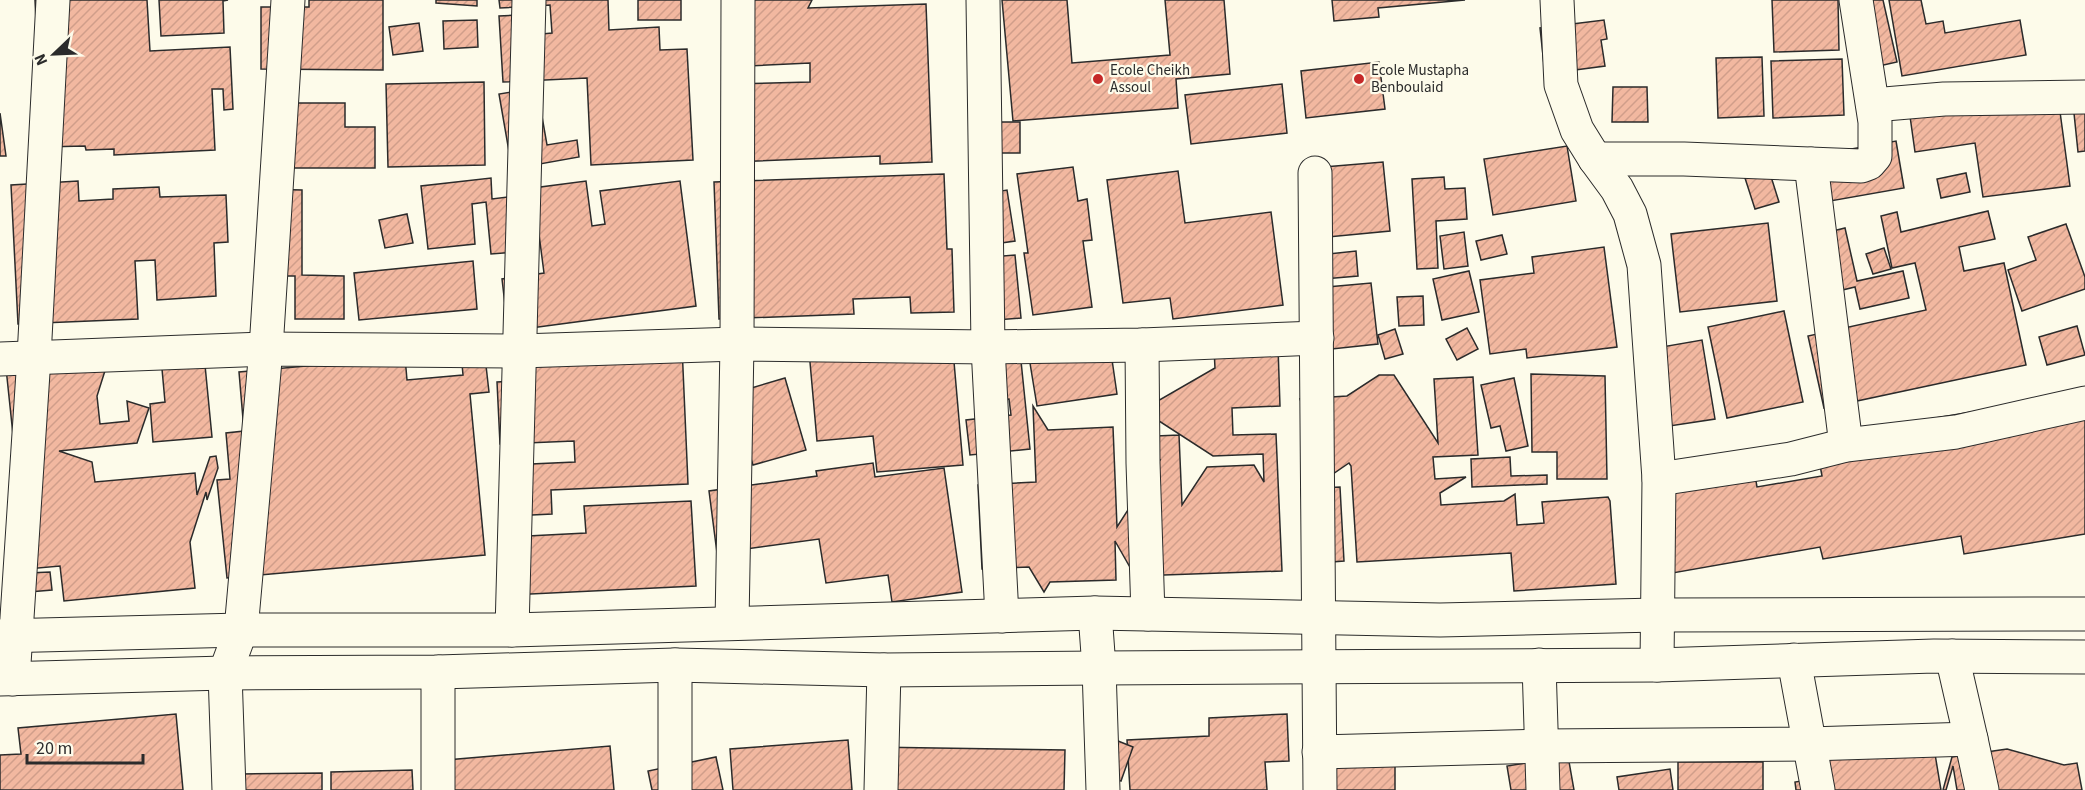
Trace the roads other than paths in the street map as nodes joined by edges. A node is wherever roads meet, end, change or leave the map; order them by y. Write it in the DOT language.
graph roads {
  1 [pos="53,0"];
  2 [pos="288,0"];
  3 [pos="529,0"];
  4 [pos="738,0"];
  5 [pos="983,0"];
  6 [pos="1557,0"];
  7 [pos="1856,0"];
  8 [pos="2085,97"];
  9 [pos="1872,105"];
  10 [pos="1595,159"];
  11 [pos="1811,164"];
  12 [pos="1315,173"];
  13 [pos="1317,338"];
  14 [pos="737,344"];
  15 [pos="1142,345"];
  16 [pos="988,347"];
  17 [pos="266,349"];
  18 [pos="520,351"];
  19 [pos="34,357"];
  20 [pos="0,359"];
  21 [pos="2085,403"];
  22 [pos="1846,445"];
  23 [pos="1659,479"];
  24 [pos="1095,613"];
  25 [pos="1148,614"];
  26 [pos="2085,614"];
  27 [pos="1657,615"];
  28 [pos="1002,616"];
  29 [pos="1318,617"];
  30 [pos="732,623"];
  31 [pos="241,630"];
  32 [pos="512,630"];
  33 [pos="8,635"];
  34 [pos="1952,656"];
  35 [pos="2085,657"];
  36 [pos="1794,660"];
  37 [pos="675,665"];
  38 [pos="1539,665"];
  39 [pos="1657,665"];
  40 [pos="1318,666"];
  41 [pos="1100,668"];
  42 [pos="884,670"];
  43 [pos="438,672"];
  44 [pos="225,673"];
  45 [pos="6,679"];
  46 [pos="1971,739"];
  47 [pos="1809,744"];
  48 [pos="1542,746"];
  49 [pos="1319,752"];
  50 [pos="229,790"];
  51 [pos="438,790"];
  52 [pos="675,790"];
  53 [pos="881,790"];
  54 [pos="1103,790"];
  55 [pos="1320,790"];
  56 [pos="1543,790"];
  57 [pos="1818,790"];
  58 [pos="1982,790"];
  1 -- 19 [label="street"];
  2 -- 17 [label="street"];
  3 -- 18 [label="street"];
  4 -- 14 [label="street"];
  5 -- 16 [label="street"];
  6 -- 10 [label="street"];
  7 -- 9 [label="street"];
  8 -- 9 [label="street"];
  9 -- 11 [label="street"];
  10 -- 11 [label="street"];
  10 -- 23 [label="street"];
  11 -- 22 [label="street"];
  12 -- 13 [label="street"];
  13 -- 15 [label="street"];
  13 -- 29 [label="street"];
  14 -- 16 [label="street"];
  14 -- 18 [label="street"];
  14 -- 30 [label="street"];
  15 -- 16 [label="street"];
  15 -- 25 [label="street"];
  16 -- 28 [label="street"];
  17 -- 18 [label="street"];
  17 -- 19 [label="street"];
  17 -- 31 [label="street"];
  18 -- 32 [label="street"];
  19 -- 20 [label="street"];
  19 -- 33 [label="street"];
  21 -- 22 [label="street"];
  22 -- 23 [label="street"];
  23 -- 27 [label="street"];
  24 -- 25 [label="street"];
  24 -- 28 [label="street"];
  24 -- 41 [label="street"];
  25 -- 29 [label="street"];
  26 -- 27 [label="street"];
  27 -- 29 [label="street"];
  27 -- 39 [label="street"];
  28 -- 30 [label="street"];
  29 -- 40 [label="street"];
  30 -- 32 [label="street"];
  31 -- 32 [label="street"];
  31 -- 33 [label="street"];
  31 -- 44 [label="street"];
  33 -- 45 [label="street"];
  34 -- 35 [label="street"];
  34 -- 36 [label="street"];
  34 -- 46 [label="street"];
  36 -- 39 [label="street"];
  36 -- 47 [label="street"];
  37 -- 42 [label="street"];
  37 -- 43 [label="street"];
  37 -- 52 [label="street"];
  38 -- 39 [label="street"];
  38 -- 40 [label="street"];
  38 -- 48 [label="street"];
  40 -- 41 [label="street"];
  40 -- 49 [label="street"];
  41 -- 42 [label="street"];
  41 -- 54 [label="street"];
  42 -- 53 [label="street"];
  43 -- 44 [label="street"];
  43 -- 51 [label="street"];
  44 -- 45 [label="street"];
  44 -- 50 [label="street"];
  46 -- 47 [label="street"];
  46 -- 58 [label="street"];
  47 -- 48 [label="street"];
  47 -- 57 [label="street"];
  48 -- 49 [label="street"];
  48 -- 56 [label="street"];
  49 -- 55 [label="street"];
}
